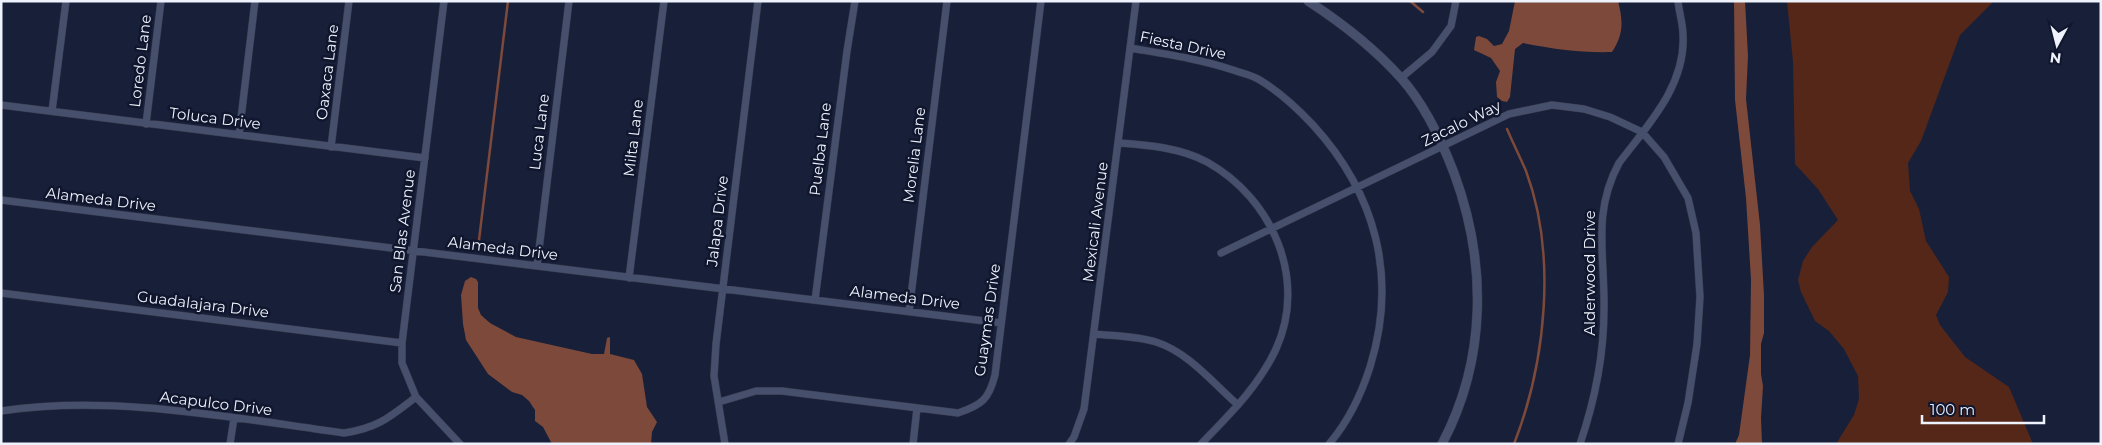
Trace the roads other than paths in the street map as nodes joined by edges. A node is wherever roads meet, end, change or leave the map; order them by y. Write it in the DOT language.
graph roads {
  1 [pos="66,1"];
  2 [pos="161,1"];
  3 [pos="255,1"];
  4 [pos="349,1"];
  5 [pos="444,1"];
  6 [pos="569,1"];
  7 [pos="664,1"];
  8 [pos="758,1"];
  9 [pos="856,1"];
  10 [pos="947,1"];
  11 [pos="1041,1"];
  12 [pos="1136,1"];
  13 [pos="1308,1"];
  14 [pos="1456,1"];
  15 [pos="1678,1"];
  16 [pos="1130,48"];
  17 [pos="1401,78"];
  18 [pos="1,105"];
  19 [pos="52,111"];
  20 [pos="146,124"];
  21 [pos="1642,132"];
  22 [pos="239,135"];
  23 [pos="1119,143"];
  24 [pos="1444,146"];
  25 [pos="331,147"];
  26 [pos="425,158"];
  27 [pos="1358,187"];
  28 [pos="1,200"];
  29 [pos="1272,227"];
  30 [pos="413,251"];
  31 [pos="1221,253"];
  32 [pos="537,266"];
  33 [pos="629,278"];
  34 [pos="723,289"];
  35 [pos="1,293"];
  36 [pos="815,300"];
  37 [pos="909,312"];
  38 [pos="1001,323"];
  39 [pos="1094,334"];
  40 [pos="402,343"];
  41 [pos="416,397"];
  42 [pos="719,402"];
  43 [pos="1238,405"];
  44 [pos="917,408"];
  45 [pos="1,411"];
  46 [pos="234,418"];
  47 [pos="230,444"];
  48 [pos="460,444"];
  49 [pos="725,444"];
  50 [pos="913,444"];
  51 [pos="1069,444"];
  52 [pos="1201,444"];
  53 [pos="1329,444"];
  54 [pos="1442,444"];
  55 [pos="1580,444"];
  56 [pos="1678,444"];
  1 -- 19 [label="street"];
  2 -- 20 [label="street, Loredo Lane"];
  3 -- 22 [label="street"];
  4 -- 25 [label="street, Oaxaca Lane"];
  5 -- 26 [label="street, San Blas Avenue"];
  6 -- 32 [label="street, Luca Lane"];
  7 -- 33 [label="street, Milta Lane"];
  8 -- 34 [label="street, Jalapa Drive"];
  9 -- 36 [label="street, Puelba Lane"];
  10 -- 37 [label="street, Morelia Lane"];
  11 -- 38 [label="street, Guaymas Drive"];
  12 -- 16 [label="street, Mexicali Avenue"];
  13 -- 17 [label="street"];
  14 -- 17 [label="street"];
  15 -- 21 [label="street, Alderwood Drive"];
  16 -- 23 [label="street, Mexicali Avenue"];
  16 -- 27 [label="street, Fiesta Drive"];
  17 -- 24 [label="street"];
  18 -- 19 [label="street, Toluca Drive"];
  19 -- 20 [label="street, Toluca Drive"];
  20 -- 22 [label="street, Toluca Drive"];
  21 -- 24 [label="street, Zacalo Way"];
  21 -- 55 [label="street, Alderwood Drive"];
  21 -- 56 [label="street, Zacalo Way"];
  22 -- 25 [label="street, Toluca Drive"];
  23 -- 29 [label="street"];
  23 -- 39 [label="street, Mexicali Avenue"];
  24 -- 27 [label="street, Zacalo Way"];
  24 -- 54 [label="street"];
  25 -- 26 [label="street, Toluca Drive"];
  26 -- 30 [label="street, San Blas Avenue"];
  27 -- 29 [label="street, Zacalo Way"];
  27 -- 53 [label="street, Fiesta Drive"];
  28 -- 30 [label="street, Alameda Drive"];
  29 -- 31 [label="street, Zacalo Way"];
  29 -- 43 [label="street"];
  30 -- 32 [label="street, Alameda Drive"];
  30 -- 40 [label="street, San Blas Avenue"];
  32 -- 33 [label="street, Alameda Drive"];
  33 -- 34 [label="street, Alameda Drive"];
  34 -- 36 [label="street, Alameda Drive"];
  34 -- 42 [label="street, Jalapa Drive"];
  35 -- 40 [label="street, Guadalajara Drive"];
  36 -- 37 [label="street, Alameda Drive"];
  37 -- 38 [label="street, Alameda Drive"];
  38 -- 44 [label="street, Guaymas Drive"];
  39 -- 43 [label="street"];
  39 -- 51 [label="street, Mexicali Avenue"];
  40 -- 41 [label="street, San Blas Avenue"];
  41 -- 46 [label="street, Acapulco Drive"];
  41 -- 48 [label="street, San Blas Avenue"];
  42 -- 44 [label="street, Guaymas Drive"];
  42 -- 49 [label="street, Jalapa Drive"];
  43 -- 52 [label="street"];
  44 -- 50 [label="street"];
  45 -- 46 [label="street, Acapulco Drive"];
  46 -- 47 [label="street"];
}
